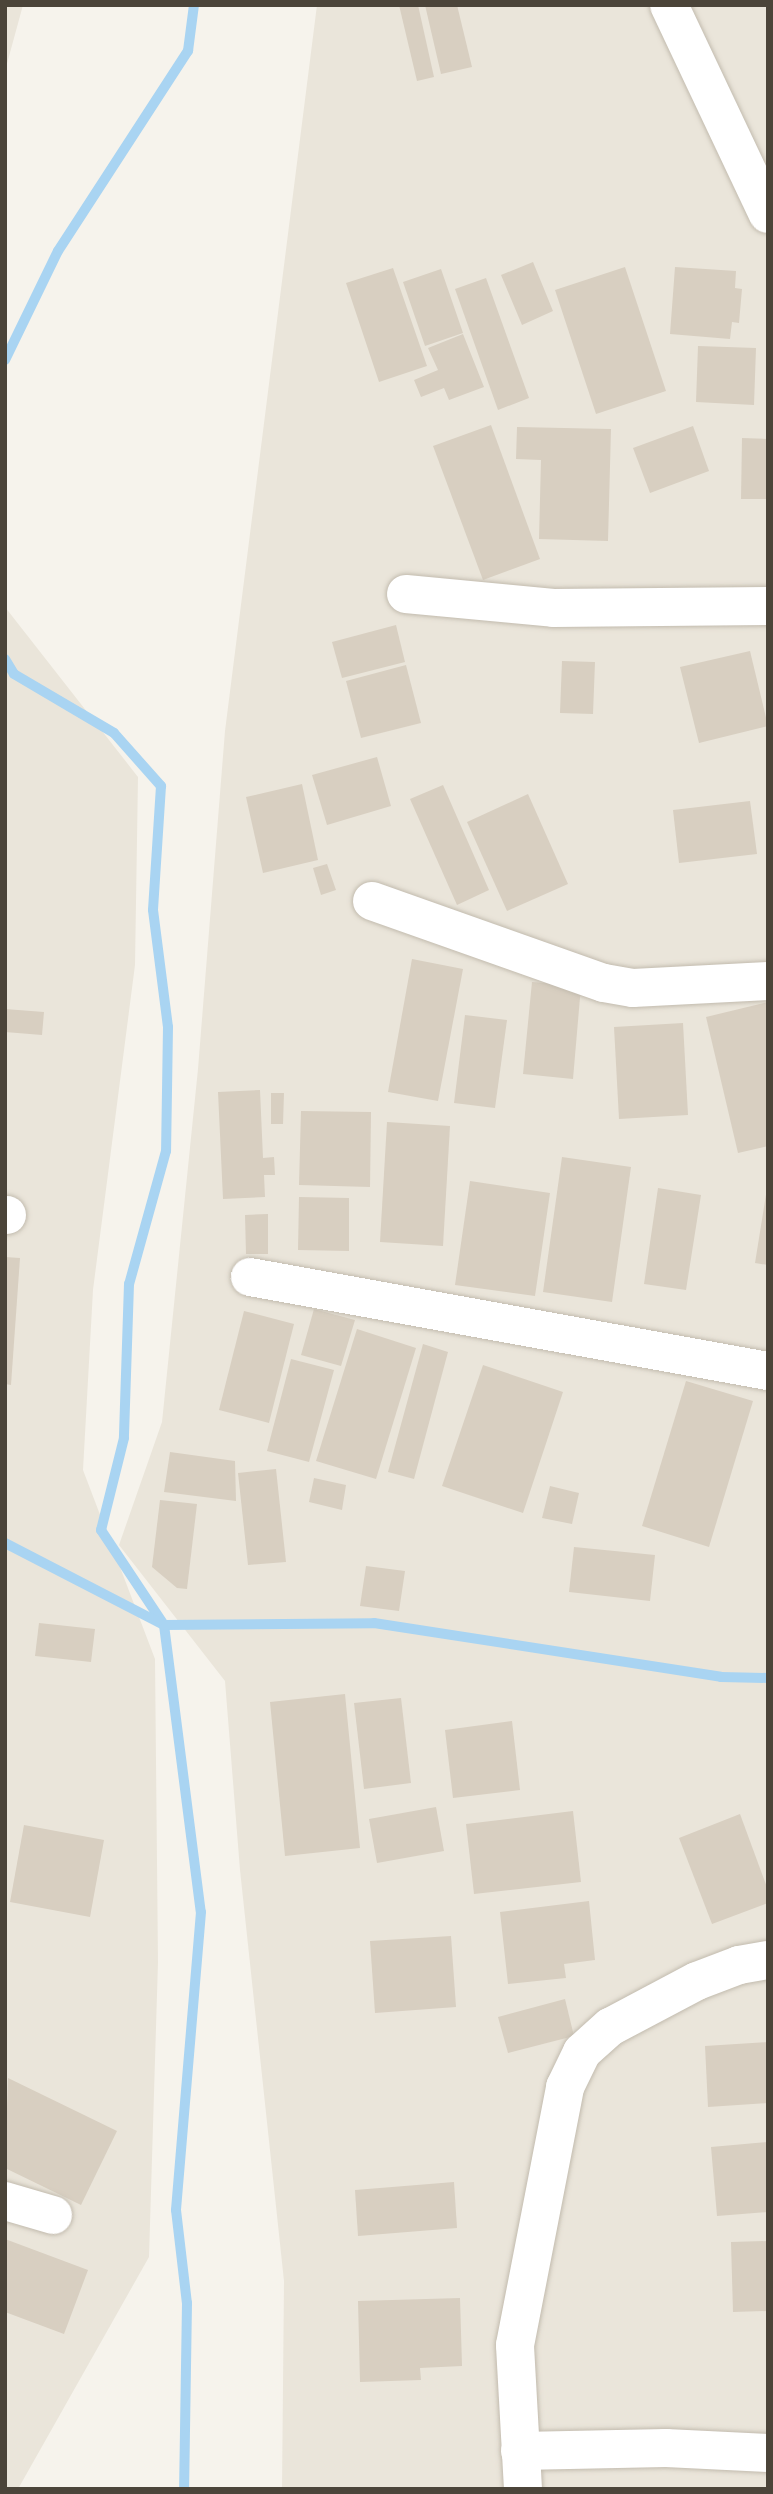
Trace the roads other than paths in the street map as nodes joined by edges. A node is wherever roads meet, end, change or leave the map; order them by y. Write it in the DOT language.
graph roads {
  1 [pos="669,5"];
  2 [pos="768,214"];
  3 [pos="406,594"];
  4 [pos="768,606"];
  5 [pos="372,901"];
  6 [pos="768,981"];
  7 [pos="250,1277"];
  8 [pos="768,1371"];
  9 [pos="768,1960"];
  10 [pos="5,2202"];
  11 [pos="53,2215"];
  12 [pos="520,2451"];
  13 [pos="768,2453"];
  14 [pos="523,2489"];
  1 -- 2 [label="street"];
  3 -- 4 [label="street"];
  5 -- 6 [label="street"];
  7 -- 8 [label="street"];
  9 -- 12 [label="street"];
  10 -- 11 [label="street"];
  12 -- 13 [label="street"];
  12 -- 14 [label="street"];
}
